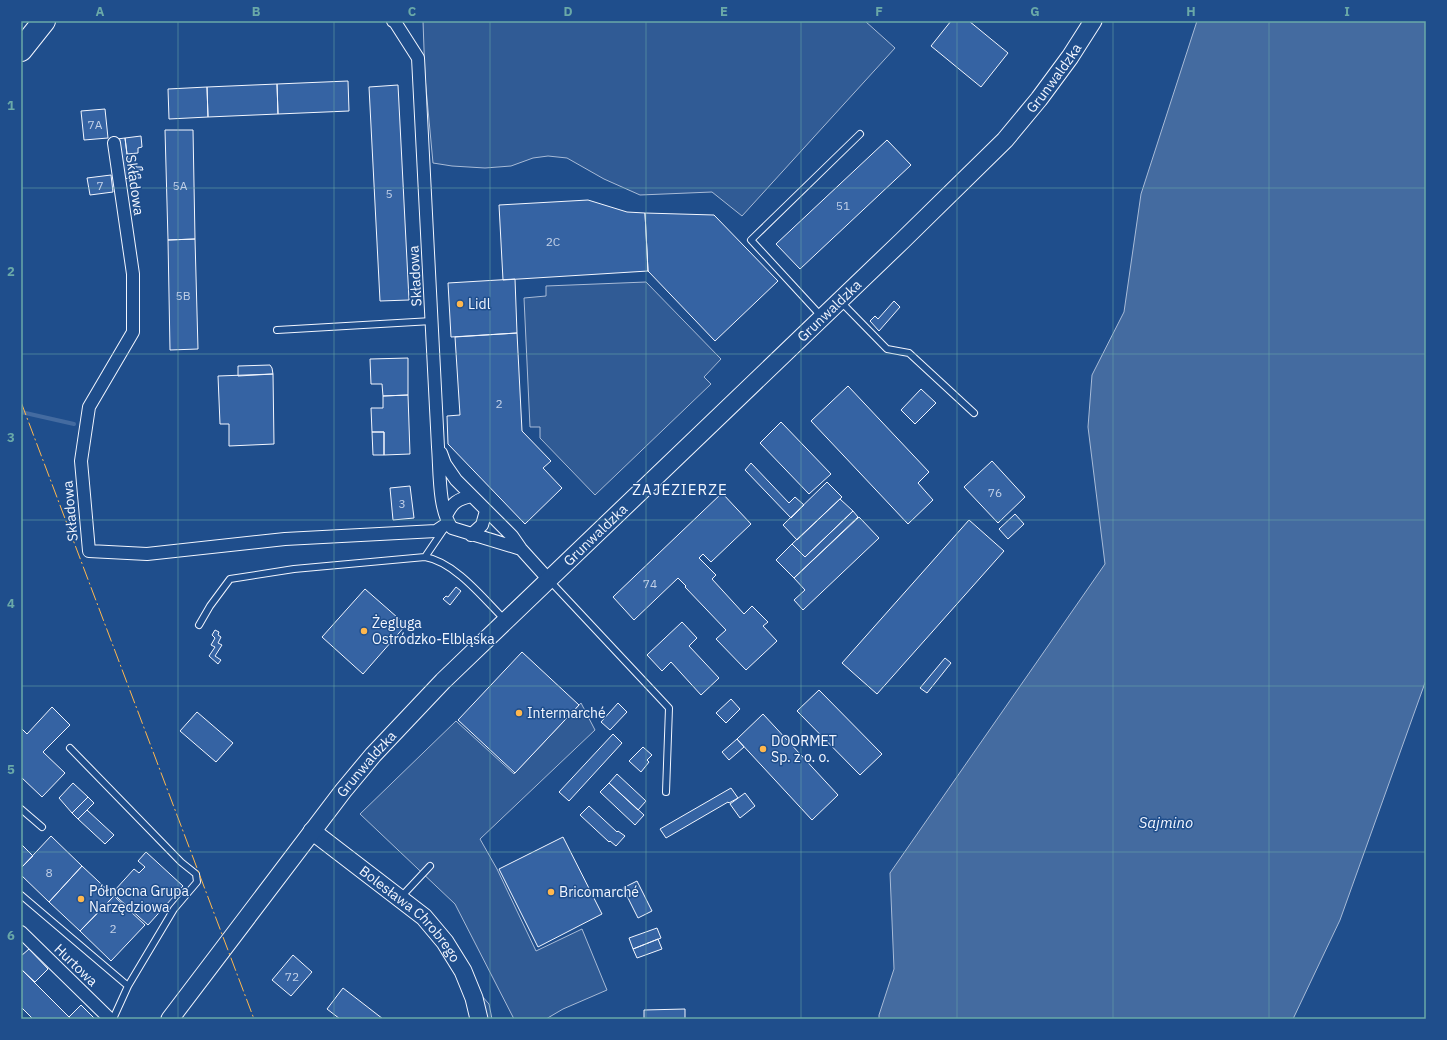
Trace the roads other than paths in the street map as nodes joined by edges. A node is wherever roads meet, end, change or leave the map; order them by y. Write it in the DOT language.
graph roads {
  1 [pos="44,21"];
  2 [pos="393,21"];
  3 [pos="1093,21"];
  4 [pos="21,50"];
  5 [pos="860,134"];
  6 [pos="114,143"];
  7 [pos="840,301"];
  8 [pos="822,318"];
  9 [pos="432,321"];
  10 [pos="277,330"];
  11 [pos="974,413"];
  12 [pos="438,447"];
  13 [pos="472,496"];
  14 [pos="486,511"];
  15 [pos="447,520"];
  16 [pos="471,535"];
  17 [pos="521,550"];
  18 [pos="425,557"];
  19 [pos="549,580"];
  20 [pos="506,621"];
  21 [pos="199,625"];
  22 [pos="70,748"];
  23 [pos="666,792"];
  24 [pos="21,809"];
  25 [pos="42,827"];
  26 [pos="312,831"];
  27 [pos="430,866"];
  28 [pos="21,895"];
  29 [pos="400,898"];
  30 [pos="21,932"];
  31 [pos="128,986"];
  32 [pos="110,1019"];
  33 [pos="113,1019"];
  34 [pos="170,1019"];
  35 [pos="479,1019"];
  1 -- 4 [label="highway"];
  2 -- 9 [label="street, Składowa"];
  3 -- 7 [label="main road, Grunwaldzka"];
  5 -- 8 [label="lane"];
  6 -- 15 [label="street, Składowa"];
  7 -- 8 [label="main road, Grunwaldzka"];
  7 -- 11 [label="lane"];
  8 -- 19 [label="main road, Grunwaldzka"];
  9 -- 10 [label="lane, Składowa"];
  9 -- 12 [label="street, Składowa"];
  12 -- 13 [label="street, Składowa"];
  12 -- 15 [label="street, Składowa"];
  13 -- 14 [label="street, Składowa"];
  13 -- 15 [label="street, Składowa"];
  14 -- 16 [label="street"];
  14 -- 17 [label="street, Składowa"];
  15 -- 16 [label="street"];
  15 -- 18 [label="lane"];
  16 -- 17 [label="street"];
  17 -- 19 [label="street, Składowa"];
  18 -- 20 [label="lane"];
  18 -- 21 [label="lane"];
  19 -- 20 [label="main road, Grunwaldzka"];
  19 -- 23 [label="lane"];
  20 -- 26 [label="main road, Grunwaldzka"];
  22 -- 31 [label="lane"];
  24 -- 25 [label="lane"];
  26 -- 29 [label="main road, Bolesława Chrobrego"];
  26 -- 34 [label="main road, Grunwaldzka"];
  27 -- 29 [label="lane"];
  28 -- 31 [label="lane"];
  29 -- 35 [label="main road, Bolesława Chrobrego"];
  30 -- 32 [label="street, Hurtowa"];
  31 -- 33 [label="lane"];
}
